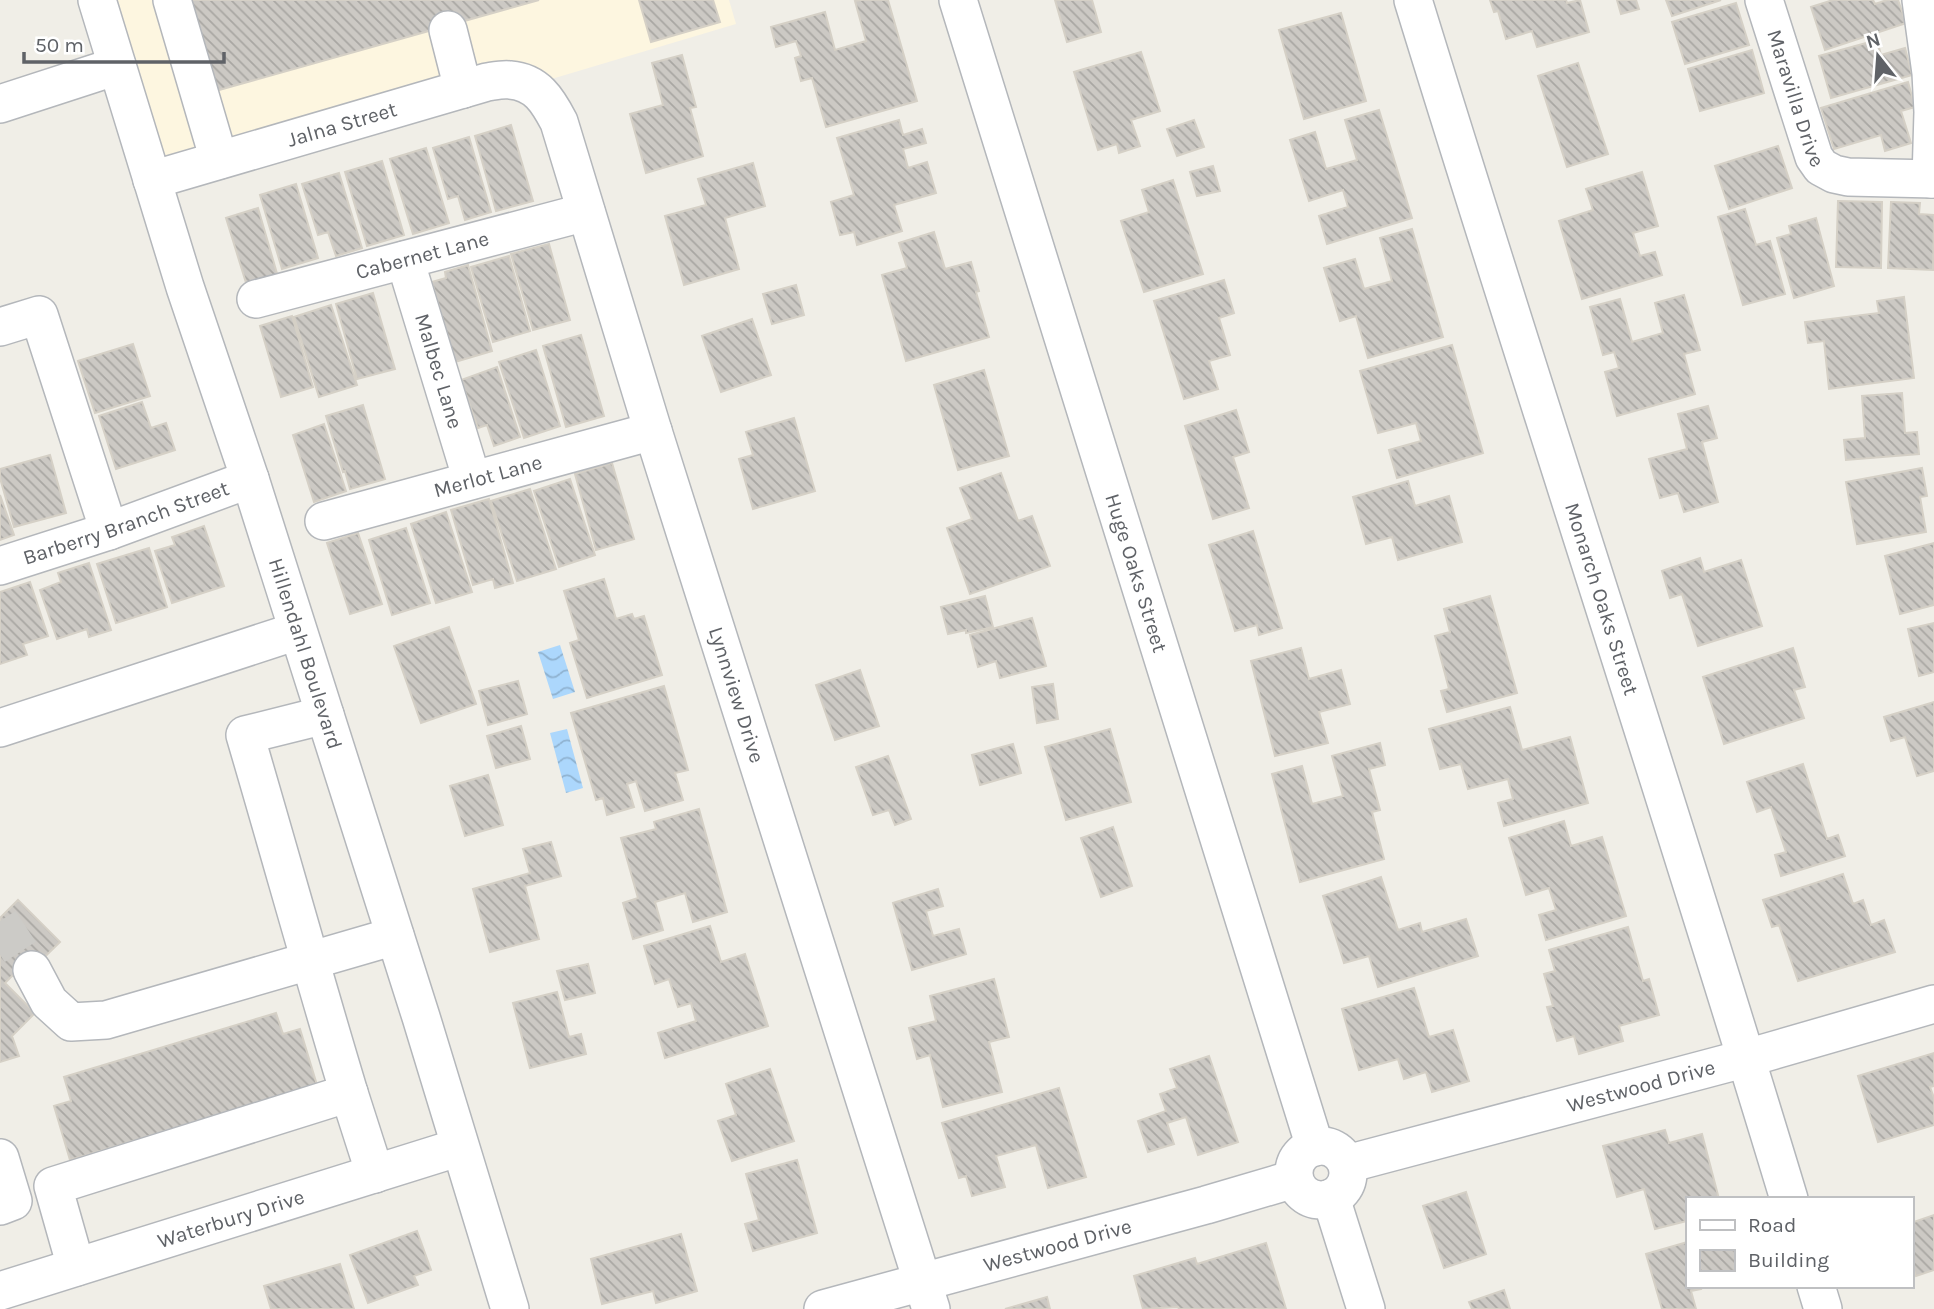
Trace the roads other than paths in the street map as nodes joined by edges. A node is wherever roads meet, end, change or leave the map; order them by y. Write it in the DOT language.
graph roads {
  1 [pos="97,0"];
  2 [pos="172,0"];
  3 [pos="958,0"];
  4 [pos="1413,0"];
  5 [pos="1764,0"];
  6 [pos="1921,0"];
  7 [pos="448,30"];
  8 [pos="117,65"];
  9 [pos="533,87"];
  10 [pos="463,89"];
  11 [pos="0,104"];
  12 [pos="219,160"];
  13 [pos="1933,179"];
  14 [pos="152,180"];
  15 [pos="586,212"];
  16 [pos="405,260"];
  17 [pos="256,299"];
  18 [pos="0,327"];
  19 [pos="653,431"];
  20 [pos="250,479"];
  21 [pos="472,480"];
  22 [pos="324,521"];
  23 [pos="109,531"];
  24 [pos="0,566"];
  25 [pos="298,631"];
  26 [pos="325,715"];
  27 [pos="0,728"];
  28 [pos="395,936"];
  29 [pos="308,960"];
  30 [pos="32,970"];
  31 [pos="1934,1004"];
  32 [pos="1746,1058"];
  33 [pos="349,1093"];
  34 [pos="460,1147"];
  35 [pos="1331,1156"];
  36 [pos="0,1158"];
  37 [pos="374,1174"];
  38 [pos="1294,1179"];
  39 [pos="1788,1197"];
  40 [pos="1331,1198"];
  41 [pos="0,1206"];
  42 [pos="76,1267"];
  43 [pos="1817,1288"];
  44 [pos="0,1291"];
  45 [pos="927,1295"];
  46 [pos="510,1309"];
  47 [pos="823,1309"];
  48 [pos="1366,1309"];
  49 [pos="1822,1309"];
  1 -- 8 [label="street, Hillendahl Boulevard"];
  2 -- 12 [label="street"];
  3 -- 35 [label="street, Huge Oaks Street"];
  4 -- 32 [label="street, Monarch Oaks Street"];
  5 -- 13 [label="street, Maravilla Drive"];
  6 -- 13 [label="street"];
  7 -- 10 [label="street"];
  8 -- 11 [label="street"];
  8 -- 14 [label="street, Hillendahl Boulevard"];
  9 -- 10 [label="street, Jalna Street"];
  9 -- 15 [label="street, Lynnview Drive"];
  10 -- 12 [label="street, Jalna Street"];
  12 -- 14 [label="street, Jalna Street"];
  14 -- 20 [label="street, Hillendahl Boulevard"];
  15 -- 16 [label="street, Cabernet Lane"];
  15 -- 19 [label="street, Lynnview Drive"];
  16 -- 17 [label="street, Cabernet Lane"];
  16 -- 21 [label="street, Malbec Lane"];
  18 -- 23 [label="street"];
  19 -- 21 [label="street, Merlot Lane"];
  19 -- 45 [label="street, Lynnview Drive"];
  20 -- 23 [label="street, Barberry Branch Street"];
  20 -- 25 [label="street, Hillendahl Boulevard"];
  21 -- 22 [label="street, Merlot Lane"];
  23 -- 24 [label="street, Barberry Branch Street"];
  25 -- 26 [label="street, Hillendahl Boulevard"];
  25 -- 27 [label="street"];
  26 -- 28 [label="street, Hillendahl Boulevard"];
  26 -- 29 [label="street"];
  28 -- 29 [label="street"];
  28 -- 34 [label="street, Hillendahl Boulevard"];
  29 -- 30 [label="street"];
  29 -- 33 [label="street"];
  31 -- 32 [label="street, Westwood Drive"];
  32 -- 35 [label="street, Westwood Drive"];
  32 -- 39 [label="street, Monarch Oaks Street"];
  33 -- 37 [label="street"];
  33 -- 42 [label="street"];
  34 -- 37 [label="street, Waterbury Drive"];
  34 -- 46 [label="street, Hillendahl Boulevard"];
  35 -- 38 [label="street"];
  35 -- 40 [label="street"];
  36 -- 41 [label="street"];
  37 -- 42 [label="street, Waterbury Drive"];
  38 -- 40 [label="street"];
  38 -- 45 [label="street, Westwood Drive"];
  40 -- 48 [label="street"];
  42 -- 44 [label="street, Waterbury Drive"];
  43 -- 49 [label="street"];
  45 -- 47 [label="street, Westwood Drive"];
}
